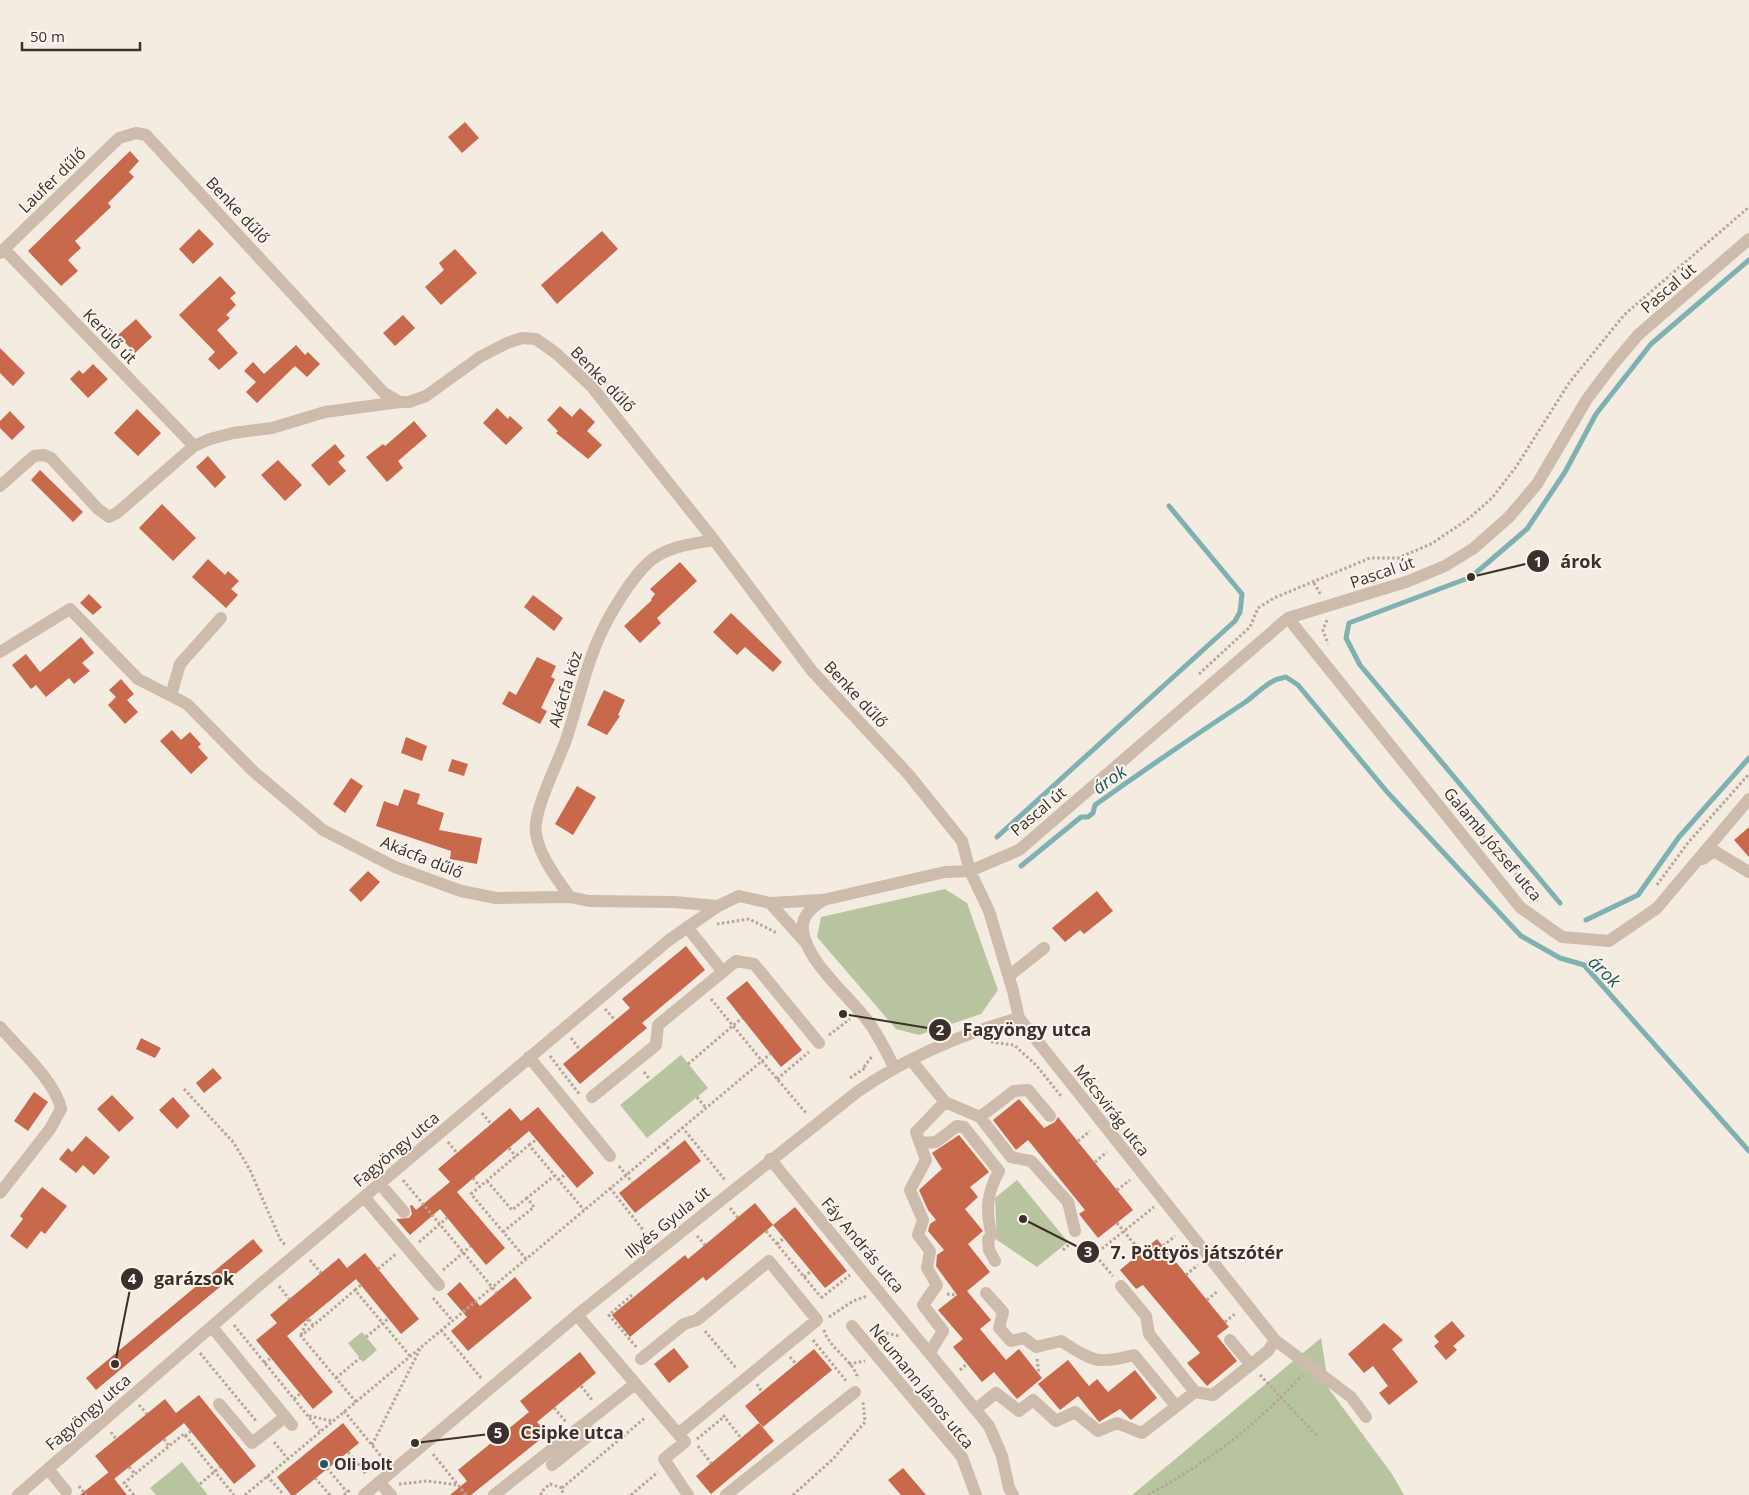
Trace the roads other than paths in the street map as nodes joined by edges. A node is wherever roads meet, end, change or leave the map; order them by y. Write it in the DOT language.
graph roads {
  1 [pos="128,134"];
  2 [pos="1749,239"];
  3 [pos="2,251"];
  4 [pos="400,402"];
  5 [pos="194,446"];
  6 [pos="0,486"];
  7 [pos="714,540"];
  8 [pos="221,618"];
  9 [pos="1288,618"];
  10 [pos="0,652"];
  11 [pos="171,695"];
  12 [pos="1749,799"];
  13 [pos="1692,866"];
  14 [pos="970,871"];
  15 [pos="1749,872"];
  16 [pos="570,897"];
  17 [pos="823,900"];
  18 [pos="770,903"];
  19 [pos="718,906"];
  20 [pos="687,927"];
  21 [pos="807,944"];
  22 [pos="1044,948"];
  23 [pos="723,972"];
  24 [pos="1009,976"];
  25 [pos="1019,1018"];
  26 [pos="0,1027"];
  27 [pos="819,1043"];
  28 [pos="530,1058"];
  29 [pos="911,1060"];
  30 [pos="894,1067"];
  31 [pos="589,1100"];
  32 [pos="945,1102"];
  33 [pos="1050,1116"];
  34 [pos="980,1118"];
  35 [pos="920,1143"];
  36 [pos="610,1156"];
  37 [pos="770,1159"];
  38 [pos="380,1184"];
  39 [pos="0,1193"];
  40 [pos="364,1197"];
  41 [pos="404,1212"];
  42 [pos="1075,1231"];
  43 [pos="994,1261"];
  44 [pos="435,1286"];
  45 [pos="1121,1286"];
  46 [pos="986,1293"];
  47 [pos="577,1316"];
  48 [pos="852,1326"];
  49 [pos="212,1327"];
  50 [pos="1230,1340"];
  51 [pos="1274,1340"];
  52 [pos="930,1352"];
  53 [pos="641,1359"];
  54 [pos="1251,1365"];
  55 [pos="635,1384"];
  56 [pos="854,1392"];
  57 [pos="1195,1392"];
  58 [pos="219,1404"];
  59 [pos="1176,1406"];
  60 [pos="976,1410"];
  61 [pos="1366,1417"];
  62 [pos="586,1423"];
  63 [pos="678,1434"];
  64 [pos="552,1465"];
  65 [pos="48,1469"];
  66 [pos="379,1482"];
  67 [pos="393,1490"];
  68 [pos="66,1491"];
  69 [pos="18,1495"];
  70 [pos="364,1495"];
  71 [pos="494,1495"];
  72 [pos="688,1495"];
  73 [pos="726,1495"];
  74 [pos="976,1495"];
  75 [pos="1013,1495"];
  1 -- 3 [label="street, Laufer dűlő"];
  1 -- 4 [label="street, Benke dűlő"];
  2 -- 9 [label="street, Pascal út"];
  3 -- 5 [label="street, Kerülő út"];
  4 -- 5 [label="street"];
  4 -- 7 [label="street, Benke dűlő"];
  5 -- 6 [label="street"];
  7 -- 14 [label="street, Benke dűlő"];
  7 -- 16 [label="street, Akácfa köz"];
  8 -- 11 [label="street"];
  9 -- 13 [label="street, Galamb József utca"];
  9 -- 14 [label="street, Pascal út"];
  10 -- 11 [label="street, Akácfa dűlő"];
  11 -- 16 [label="street, Akácfa dűlő"];
  12 -- 13 [label="street, Galamb József utca"];
  13 -- 15 [label="street"];
  14 -- 17 [label="street, Fagyöngy utca"];
  14 -- 24 [label="street, Mécsvirág utca"];
  16 -- 19 [label="street, Akácfa dűlő"];
  17 -- 18 [label="street, Fagyöngy utca"];
  17 -- 21 [label="street"];
  18 -- 19 [label="street, Fagyöngy utca"];
  18 -- 21 [label="street"];
  19 -- 20 [label="street, Fagyöngy utca"];
  20 -- 23 [label="street"];
  20 -- 28 [label="street, Fagyöngy utca"];
  21 -- 30 [label="street"];
  22 -- 24 [label="street"];
  23 -- 27 [label="street"];
  23 -- 31 [label="street"];
  24 -- 25 [label="street, Mécsvirág utca"];
  25 -- 29 [label="street, Illyés Gyula út"];
  25 -- 51 [label="street, Mécsvirág utca"];
  26 -- 39 [label="street"];
  28 -- 36 [label="street"];
  28 -- 38 [label="street, Fagyöngy utca"];
  29 -- 30 [label="street, Illyés Gyula út"];
  29 -- 32 [label="street"];
  30 -- 37 [label="street, Illyés Gyula út"];
  32 -- 34 [label="street"];
  32 -- 35 [label="street, Fáy András utca"];
  33 -- 34 [label="street"];
  34 -- 42 [label="street"];
  35 -- 43 [label="street"];
  35 -- 52 [label="street, Fáy András utca"];
  37 -- 47 [label="street, Illyés Gyula út"];
  37 -- 52 [label="street, Fáy András utca"];
  38 -- 40 [label="street, Fagyöngy utca"];
  38 -- 41 [label="street"];
  40 -- 44 [label="street"];
  40 -- 49 [label="street, Fagyöngy utca"];
  45 -- 57 [label="street"];
  46 -- 59 [label="street"];
  47 -- 55 [label="street"];
  47 -- 66 [label="street, Illyés Gyula út"];
  48 -- 74 [label="street, Neumann János utca"];
  49 -- 58 [label="street"];
  49 -- 65 [label="street, Fagyöngy utca"];
  50 -- 54 [label="street"];
  51 -- 54 [label="street"];
  51 -- 61 [label="street, Mécsvirág utca"];
  52 -- 60 [label="street, Fáy András utca"];
  53 -- 63 [label="street"];
  54 -- 57 [label="street"];
  55 -- 62 [label="street"];
  55 -- 63 [label="street"];
  56 -- 73 [label="street"];
  57 -- 59 [label="street"];
  59 -- 60 [label="street"];
  60 -- 75 [label="street, Fáy András utca"];
  62 -- 64 [label="street"];
  62 -- 71 [label="street"];
  63 -- 72 [label="street"];
  65 -- 68 [label="street"];
  65 -- 69 [label="street, Fagyöngy utca"];
  66 -- 67 [label="street"];
  66 -- 70 [label="street, Illyés Gyula út"];
}
